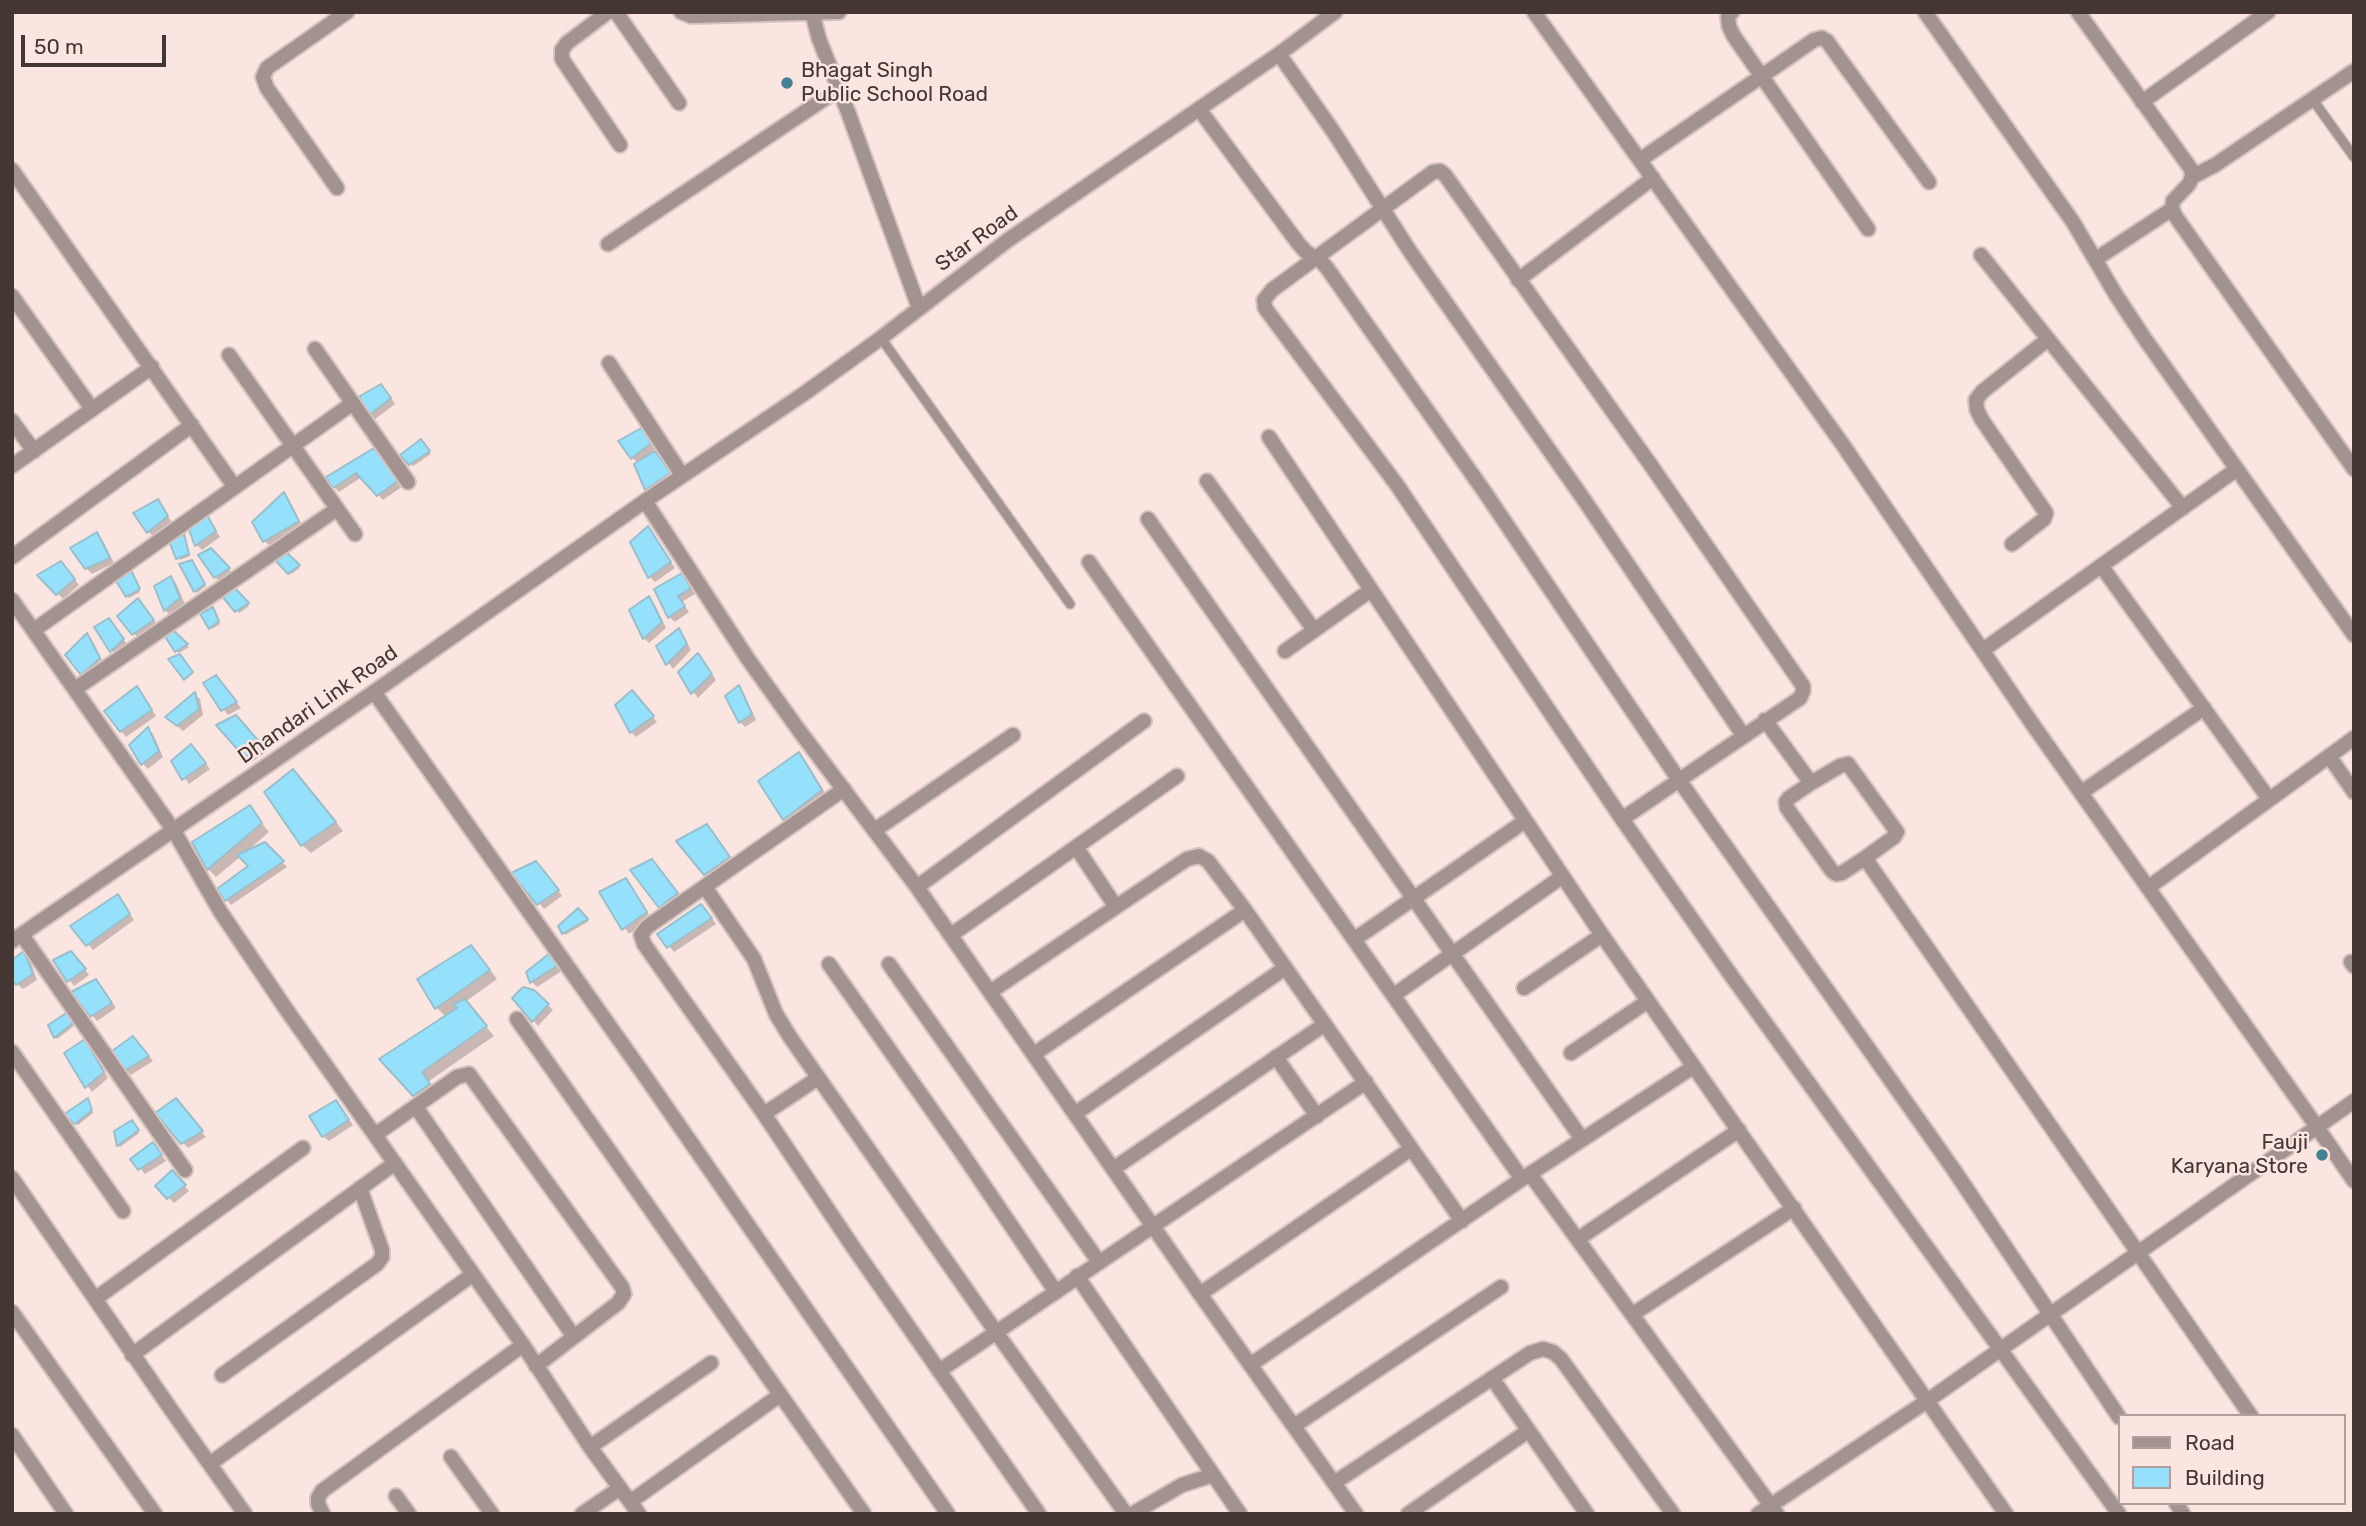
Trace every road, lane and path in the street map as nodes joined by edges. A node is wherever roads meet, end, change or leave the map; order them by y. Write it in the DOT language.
graph roads {
  1 [pos="347,12"];
  2 [pos="608,12"];
  3 [pos="616,12"];
  4 [pos="681,12"];
  5 [pos="839,12"];
  6 [pos="1335,12"];
  7 [pos="1534,12"];
  8 [pos="1732,12"];
  9 [pos="1926,12"];
  10 [pos="2267,12"];
  11 [pos="812,13"];
  12 [pos="2079,13"];
  13 [pos="1279,54"];
  14 [pos="2354,71"];
  15 [pos="1761,76"];
  16 [pos="839,89"];
  17 [pos="2313,100"];
  18 [pos="2142,102"];
  19 [pos="679,103"];
  20 [pos="1199,109"];
  21 [pos="620,145"];
  22 [pos="2354,157"];
  23 [pos="1640,160"];
  24 [pos="12,170"];
  25 [pos="2192,177"];
  26 [pos="1653,178"];
  27 [pos="1929,182"];
  28 [pos="337,188"];
  29 [pos="1383,207"];
  30 [pos="2172,209"];
  31 [pos="1868,229"];
  32 [pos="608,244"];
  33 [pos="1981,255"];
  34 [pos="1313,258"];
  35 [pos="2096,259"];
  36 [pos="1518,279"];
  37 [pos="12,296"];
  38 [pos="919,307"];
  39 [pos="881,338"];
  40 [pos="2048,339"];
  41 [pos="315,349"];
  42 [pos="229,355"];
  43 [pos="609,363"];
  44 [pos="152,367"];
  45 [pos="353,403"];
  46 [pos="92,409"];
  47 [pos="12,421"];
  48 [pos="192,425"];
  49 [pos="1269,437"];
  50 [pos="292,445"];
  51 [pos="33,451"];
  52 [pos="12,466"];
  53 [pos="2237,469"];
  54 [pos="2354,469"];
  55 [pos="682,475"];
  56 [pos="1208,481"];
  57 [pos="408,482"];
  58 [pos="234,486"];
  59 [pos="645,501"];
  60 [pos="2183,508"];
  61 [pos="337,509"];
  62 [pos="1148,519"];
  63 [pos="355,534"];
  64 [pos="2012,544"];
  65 [pos="12,557"];
  66 [pos="1089,562"];
  67 [pos="2102,567"];
  68 [pos="1371,590"];
  69 [pos="12,600"];
  70 [pos="1070,604"];
  71 [pos="34,630"];
  72 [pos="1314,630"];
  73 [pos="2354,635"];
  74 [pos="1983,650"];
  75 [pos="1285,651"];
  76 [pos="75,690"];
  77 [pos="374,692"];
  78 [pos="2204,708"];
  79 [pos="1765,720"];
  80 [pos="1144,721"];
  81 [pos="1013,735"];
  82 [pos="1743,735"];
  83 [pos="2354,738"];
  84 [pos="2329,756"];
  85 [pos="1177,776"];
  86 [pos="1679,780"];
  87 [pos="1811,783"];
  88 [pos="844,789"];
  89 [pos="2082,792"];
  90 [pos="2354,792"];
  91 [pos="2269,799"];
  92 [pos="1622,819"];
  93 [pos="1525,821"];
  94 [pos="875,830"];
  95 [pos="174,831"];
  96 [pos="1076,847"];
  97 [pos="1865,858"];
  98 [pos="1563,877"];
  99 [pos="705,887"];
  100 [pos="917,887"];
  101 [pos="2149,887"];
  102 [pos="1413,898"];
  103 [pos="1116,907"];
  104 [pos="1245,910"];
  105 [pos="951,935"];
  106 [pos="1602,935"];
  107 [pos="17,938"];
  108 [pos="1355,939"];
  109 [pos="1452,955"];
  110 [pos="829,964"];
  111 [pos="889,964"];
  112 [pos="1285,968"];
  113 [pos="1524,988"];
  114 [pos="990,992"];
  115 [pos="1394,995"];
  116 [pos="1648,1001"];
  117 [pos="517,1019"];
  118 [pos="1325,1024"];
  119 [pos="12,1052"];
  120 [pos="1571,1053"];
  121 [pos="1034,1054"];
  122 [pos="1276,1057"];
  123 [pos="1693,1068"];
  124 [pos="818,1078"];
  125 [pos="1366,1082"];
  126 [pos="2354,1101"];
  127 [pos="416,1107"];
  128 [pos="1076,1113"];
  129 [pos="764,1114"];
  130 [pos="1317,1116"];
  131 [pos="2317,1128"];
  132 [pos="1739,1130"];
  133 [pos="375,1135"];
  134 [pos="1582,1139"];
  135 [pos="303,1148"];
  136 [pos="1411,1149"];
  137 [pos="394,1163"];
  138 [pos="1113,1169"];
  139 [pos="185,1171"];
  140 [pos="1526,1177"];
  141 [pos="12,1178"];
  142 [pos="2354,1181"];
  143 [pos="360,1188"];
  144 [pos="1794,1208"];
  145 [pos="123,1211"];
  146 [pos="1462,1221"];
  147 [pos="1153,1226"];
  148 [pos="1578,1239"];
  149 [pos="2139,1252"];
  150 [pos="1099,1262"];
  151 [pos="472,1275"];
  152 [pos="1077,1276"];
  153 [pos="1501,1287"];
  154 [pos="1056,1292"];
  155 [pos="1200,1294"];
  156 [pos="95,1299"];
  157 [pos="12,1312"];
  158 [pos="1633,1314"];
  159 [pos="2052,1314"];
  160 [pos="996,1332"];
  161 [pos="574,1337"];
  162 [pos="523,1345"];
  163 [pos="2001,1349"];
  164 [pos="132,1355"];
  165 [pos="711,1363"];
  166 [pos="1251,1364"];
  167 [pos="536,1366"];
  168 [pos="939,1371"];
  169 [pos="222,1375"];
  170 [pos="1492,1378"];
  171 [pos="780,1395"];
  172 [pos="1927,1401"];
  173 [pos="2251,1414"];
  174 [pos="2118,1415"];
  175 [pos="1294,1426"];
  176 [pos="1528,1431"];
  177 [pos="12,1435"];
  178 [pos="590,1447"];
  179 [pos="451,1457"];
  180 [pos="211,1464"];
  181 [pos="1213,1475"];
  182 [pos="1334,1483"];
  183 [pos="620,1488"];
  184 [pos="396,1496"];
  185 [pos="630,1502"];
  186 [pos="1774,1509"];
  187 [pos="66,1514"];
  188 [pos="155,1514"];
  189 [pos="245,1514"];
  190 [pos="323,1514"];
  191 [pos="409,1514"];
  192 [pos="492,1514"];
  193 [pos="582,1514"];
  194 [pos="639,1514"];
  195 [pos="864,1514"];
  196 [pos="948,1514"];
  197 [pos="1039,1514"];
  198 [pos="1126,1514"];
  199 [pos="1132,1514"];
  200 [pos="1240,1514"];
  201 [pos="1356,1514"];
  202 [pos="1408,1514"];
  203 [pos="1587,1514"];
  204 [pos="1673,1514"];
  205 [pos="1758,1514"];
  206 [pos="2006,1514"];
  207 [pos="2119,1514"];
  1 -- 28 [label="street"];
  2 -- 21 [label="street"];
  3 -- 19 [label="street"];
  4 -- 11 [label="street"];
  5 -- 11 [label="street"];
  6 -- 13 [label="street, Star Road"];
  7 -- 23 [label="street"];
  8 -- 15 [label="street"];
  9 -- 35 [label="street"];
  10 -- 18 [label="street"];
  11 -- 16 [label="street"];
  12 -- 18 [label="street"];
  13 -- 20 [label="street, Star Road"];
  13 -- 29 [label="street"];
  14 -- 17 [label="street"];
  15 -- 23 [label="street"];
  15 -- 27 [label="street"];
  15 -- 31 [label="street"];
  16 -- 32 [label="street"];
  16 -- 38 [label="street"];
  17 -- 22 [label="lane"];
  17 -- 25 [label="street"];
  18 -- 25 [label="street"];
  20 -- 34 [label="street"];
  20 -- 38 [label="street, Star Road"];
  23 -- 26 [label="street"];
  24 -- 44 [label="street"];
  25 -- 30 [label="street"];
  26 -- 36 [label="street"];
  26 -- 74 [label="street"];
  29 -- 34 [label="street"];
  29 -- 36 [label="street"];
  29 -- 82 [label="street"];
  30 -- 35 [label="street"];
  30 -- 54 [label="street"];
  33 -- 40 [label="street"];
  34 -- 86 [label="street"];
  34 -- 92 [label="street"];
  35 -- 53 [label="street"];
  36 -- 79 [label="street"];
  37 -- 46 [label="street"];
  38 -- 39 [label="street, Star Road"];
  39 -- 55 [label="street, Star Road"];
  39 -- 70 [label="lane"];
  40 -- 60 [label="street"];
  40 -- 64 [label="street"];
  41 -- 45 [label="street"];
  42 -- 50 [label="street"];
  43 -- 55 [label="street"];
  44 -- 46 [label="street"];
  44 -- 48 [label="street"];
  45 -- 50 [label="street"];
  45 -- 57 [label="street"];
  46 -- 51 [label="street"];
  47 -- 51 [label="street"];
  48 -- 58 [label="street"];
  48 -- 65 [label="street"];
  49 -- 68 [label="street"];
  50 -- 58 [label="street"];
  50 -- 61 [label="street"];
  51 -- 52 [label="street"];
  53 -- 60 [label="street"];
  53 -- 73 [label="street"];
  55 -- 59 [label="street, Star Road"];
  56 -- 72 [label="street"];
  58 -- 71 [label="street"];
  59 -- 77 [label="street, Dhandari Link Road"];
  59 -- 88 [label="street"];
  60 -- 67 [label="street"];
  61 -- 63 [label="street"];
  61 -- 76 [label="street"];
  62 -- 102 [label="street"];
  66 -- 108 [label="street"];
  67 -- 74 [label="street"];
  67 -- 78 [label="street"];
  68 -- 72 [label="street"];
  68 -- 93 [label="street"];
  69 -- 71 [label="street"];
  71 -- 76 [label="street"];
  72 -- 75 [label="street"];
  74 -- 89 [label="street"];
  76 -- 95 [label="street"];
  77 -- 95 [label="street, Dhandari Link Road"];
  77 -- 196 [label="street"];
  78 -- 89 [label="street"];
  78 -- 91 [label="street"];
  79 -- 82 [label="street"];
  79 -- 87 [label="street"];
  80 -- 100 [label="street"];
  81 -- 94 [label="street"];
  82 -- 86 [label="street"];
  83 -- 84 [label="street"];
  84 -- 90 [label="street"];
  84 -- 91 [label="street"];
  85 -- 96 [label="street"];
  86 -- 92 [label="street"];
  86 -- 159 [label="street"];
  87 -- 97 [label="street"];
  87 -- 97 [label="street"];
  88 -- 94 [label="street"];
  88 -- 99 [label="street"];
  89 -- 101 [label="street"];
  91 -- 101 [label="street"];
  92 -- 163 [label="street"];
  93 -- 98 [label="street"];
  93 -- 102 [label="street"];
  94 -- 100 [label="street"];
  95 -- 107 [label="street, Dhandari Link Road"];
  95 -- 133 [label="street"];
  96 -- 103 [label="street"];
  96 -- 105 [label="street"];
  97 -- 149 [label="street"];
  98 -- 106 [label="street"];
  98 -- 109 [label="street"];
  99 -- 124 [label="street"];
  99 -- 129 [label="street"];
  100 -- 105 [label="street"];
  101 -- 131 [label="street"];
  102 -- 108 [label="street"];
  102 -- 109 [label="street"];
  103 -- 104 [label="street"];
  103 -- 114 [label="street"];
  104 -- 112 [label="street"];
  104 -- 121 [label="street"];
  105 -- 114 [label="street"];
  106 -- 113 [label="street"];
  106 -- 116 [label="street"];
  107 -- 139 [label="street"];
  108 -- 115 [label="street"];
  109 -- 115 [label="street"];
  109 -- 134 [label="street"];
  110 -- 154 [label="street"];
  111 -- 150 [label="street"];
  112 -- 118 [label="street"];
  112 -- 128 [label="street"];
  114 -- 121 [label="street"];
  115 -- 140 [label="street"];
  116 -- 120 [label="street"];
  116 -- 123 [label="street"];
  117 -- 171 [label="street"];
  118 -- 122 [label="street"];
  118 -- 125 [label="street"];
  119 -- 145 [label="street"];
  121 -- 128 [label="street"];
  122 -- 130 [label="street"];
  122 -- 138 [label="street"];
  123 -- 132 [label="street"];
  123 -- 134 [label="street"];
  124 -- 129 [label="street"];
  124 -- 160 [label="street"];
  125 -- 130 [label="street"];
  125 -- 136 [label="street"];
  126 -- 131 [label="street"];
  127 -- 133 [label="street"];
  127 -- 161 [label="street"];
  127 -- 161 [label="street"];
  128 -- 138 [label="street"];
  129 -- 168 [label="street"];
  130 -- 147 [label="street"];
  131 -- 142 [label="street"];
  131 -- 149 [label="street"];
  132 -- 144 [label="street"];
  132 -- 148 [label="street"];
  133 -- 137 [label="street"];
  134 -- 140 [label="street"];
  135 -- 156 [label="street"];
  136 -- 146 [label="street"];
  136 -- 155 [label="street"];
  137 -- 143 [label="street"];
  137 -- 151 [label="street"];
  138 -- 147 [label="street"];
  140 -- 146 [label="street"];
  140 -- 148 [label="street"];
  141 -- 156 [label="street"];
  143 -- 164 [label="street"];
  143 -- 169 [label="street"];
  144 -- 158 [label="street"];
  144 -- 172 [label="street"];
  146 -- 166 [label="street"];
  147 -- 150 [label="street"];
  147 -- 155 [label="street"];
  148 -- 158 [label="street"];
  149 -- 159 [label="street"];
  149 -- 173 [label="street"];
  150 -- 152 [label="street"];
  151 -- 162 [label="street"];
  151 -- 180 [label="street"];
  152 -- 154 [label="street"];
  152 -- 181 [label="street"];
  153 -- 175 [label="street"];
  154 -- 160 [label="street"];
  155 -- 166 [label="street"];
  156 -- 164 [label="street"];
  157 -- 188 [label="street"];
  158 -- 186 [label="street"];
  159 -- 163 [label="street"];
  159 -- 174 [label="street"];
  160 -- 168 [label="street"];
  160 -- 198 [label="street"];
  161 -- 167 [label="street"];
  162 -- 167 [label="street"];
  162 -- 190 [label="street"];
  163 -- 172 [label="street"];
  163 -- 207 [label="street"];
  164 -- 180 [label="street"];
  165 -- 178 [label="street"];
  166 -- 175 [label="street"];
  167 -- 178 [label="street"];
  168 -- 197 [label="street"];
  170 -- 176 [label="street"];
  170 -- 182 [label="street"];
  170 -- 204 [label="street"];
  171 -- 185 [label="street"];
  171 -- 195 [label="street"];
  172 -- 186 [label="street"];
  172 -- 206 [label="street"];
  175 -- 182 [label="street"];
  176 -- 202 [label="street"];
  176 -- 203 [label="street"];
  177 -- 187 [label="street"];
  178 -- 183 [label="street"];
  179 -- 192 [label="street"];
  180 -- 189 [label="street"];
  181 -- 199 [label="street"];
  181 -- 200 [label="street"];
  182 -- 201 [label="street"];
  183 -- 185 [label="street"];
  183 -- 193 [label="street"];
  184 -- 191 [label="street"];
  185 -- 194 [label="street"];
  186 -- 205 [label="street"];
}
